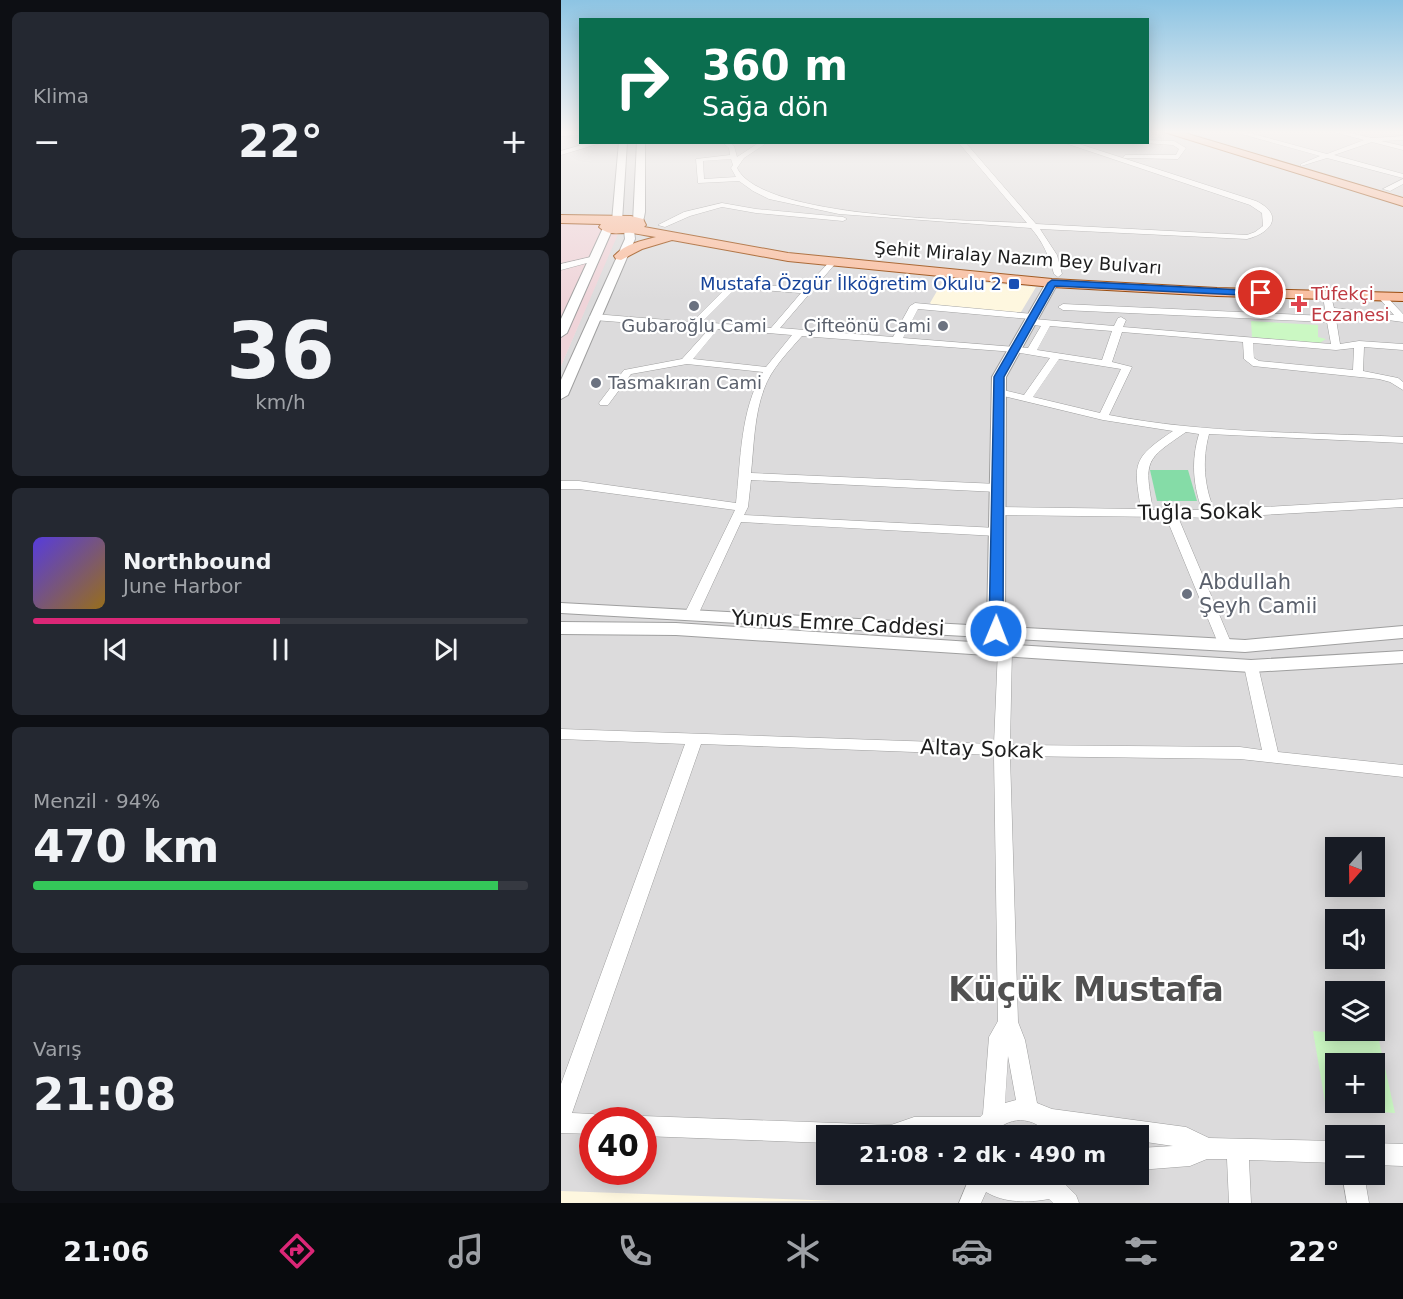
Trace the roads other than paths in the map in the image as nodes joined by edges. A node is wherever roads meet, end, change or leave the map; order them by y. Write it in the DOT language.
graph roads {
  1 [pos="616,187"];
  2 [pos="640,187"];
  3 [pos="753,187"];
  4 [pos="1001,187"];
  5 [pos="1204,187"];
  6 [pos="1353,187"];
  7 [pos="1380,187"];
  8 [pos="1391,187"];
  9 [pos="1387,189"];
  10 [pos="1403,194"];
  11 [pos="1403,202"];
  12 [pos="864,213"];
  13 [pos="561,219"];
  14 [pos="611,224"];
  15 [pos="561,225"];
  16 [pos="662,225"];
  17 [pos="634,226"];
  18 [pos="1036,227"];
  19 [pos="691,239"];
  20 [pos="621,256"];
  21 [pos="595,258"];
  22 [pos="832,262"];
  23 [pos="561,267"];
  24 [pos="1055,278"];
  25 [pos="1403,286"];
  26 [pos="1169,289"];
  27 [pos="807,291"];
  28 [pos="1382,297"];
  29 [pos="1403,297"];
  30 [pos="1063,306"];
  31 [pos="1329,308"];
  32 [pos="1124,309"];
  33 [pos="1168,311"];
  34 [pos="566,313"];
  35 [pos="1227,314"];
  36 [pos="594,317"];
  37 [pos="1403,319"];
  38 [pos="1037,320"];
  39 [pos="693,325"];
  40 [pos="715,327"];
  41 [pos="1120,328"];
  42 [pos="772,332"];
  43 [pos="561,333"];
  44 [pos="798,334"];
  45 [pos="1226,336"];
  46 [pos="896,341"];
  47 [pos="1248,341"];
  48 [pos="1359,344"];
  49 [pos="1336,347"];
  50 [pos="1403,347"];
  51 [pos="1015,349"];
  52 [pos="1032,352"];
  53 [pos="1056,356"];
  54 [pos="687,361"];
  55 [pos="1106,364"];
  56 [pos="769,370"];
  57 [pos="1358,373"];
  58 [pos="1403,387"];
  59 [pos="999,392"];
  60 [pos="561,395"];
  61 [pos="1027,398"];
  62 [pos="604,403"];
  63 [pos="1103,417"];
  64 [pos="1184,429"];
  65 [pos="1205,431"];
  66 [pos="1403,440"];
  67 [pos="745,476"];
  68 [pos="561,485"];
  69 [pos="998,488"];
  70 [pos="1403,503"];
  71 [pos="997,511"];
  72 [pos="739,512"];
  73 [pos="1148,513"];
  74 [pos="1171,513"];
  75 [pos="1211,514"];
  76 [pos="997,532"];
  77 [pos="561,608"];
  78 [pos="691,615"];
  79 [pos="561,628"];
  80 [pos="996,631"];
  81 [pos="1403,632"];
  82 [pos="1225,645"];
  83 [pos="1005,649"];
  84 [pos="1403,657"];
  85 [pos="1251,666"];
  86 [pos="561,734"];
  87 [pos="695,739"];
  88 [pos="1002,750"];
  89 [pos="1271,757"];
  90 [pos="1403,771"];
  91 [pos="1008,1022"];
  92 [pos="1028,1109"];
  93 [pos="561,1113"];
  94 [pos="561,1123"];
  95 [pos="579,1124"];
  96 [pos="985,1125"];
  97 [pos="988,1125"];
  98 [pos="1053,1125"];
  99 [pos="657,1127"];
  100 [pos="816,1132"];
  101 [pos="1149,1134"];
  102 [pos="1207,1148"];
  103 [pos="1237,1149"];
  104 [pos="1325,1152"];
  105 [pos="1385,1154"];
  106 [pos="1403,1155"];
  107 [pos="1149,1158"];
  108 [pos="978,1185"];
  109 [pos="993,1185"];
  110 [pos="1355,1185"];
  111 [pos="1036,1193"];
  112 [pos="971,1203"];
  113 [pos="1068,1203"];
  114 [pos="1240,1203"];
  115 [pos="1358,1203"];
  1 -- 14 [label="street"];
  2 -- 17 [label="street"];
  3 -- 12 [label="street"];
  4 -- 18 [label="street"];
  5 -- 18 [label="street"];
  6 -- 11 [label="main road"];
  7 -- 9 [label="main road"];
  8 -- 9 [label="street"];
  9 -- 10 [label="main road"];
  12 -- 16 [label="street"];
  12 -- 18 [label="street"];
  13 -- 14 [label="main road"];
  14 -- 15 [label="main road"];
  14 -- 17 [label="main road"];
  14 -- 21 [label="street"];
  16 -- 17 [label="main road, Şehit Miralay Nazım Bey Bulvarı"];
  16 -- 24 [label="main road, Şehit Miralay Nazım Bey Bulvarı"];
  17 -- 19 [label="main road, Şehit Miralay Nazım Bey Bulvarı"];
  17 -- 20 [label="street"];
  18 -- 24 [label="street"];
  19 -- 20 [label="main road"];
  19 -- 22 [label="main road, Şehit Miralay Nazım Bey Bulvarı"];
  20 -- 36 [label="street"];
  21 -- 23 [label="street"];
  21 -- 34 [label="street"];
  22 -- 24 [label="main road, Şehit Miralay Nazım Bey Bulvarı"];
  22 -- 27 [label="street"];
  24 -- 25 [label="main road, Şehit Miralay Nazım Bey Bulvarı"];
  24 -- 26 [label="main road, Şehit Miralay Nazım Bey Bulvarı"];
  24 -- 38 [label="street"];
  26 -- 31 [label="main road, Şehit Miralay Nazım Bey Bulvarı"];
  26 -- 33 [label="street"];
  27 -- 39 [label="street"];
  27 -- 42 [label="street"];
  28 -- 29 [label="main road, Şehit Miralay Nazım Bey Bulvarı"];
  28 -- 31 [label="main road, Şehit Miralay Nazım Bey Bulvarı"];
  28 -- 37 [label="street"];
  30 -- 32 [label="street"];
  31 -- 35 [label="street"];
  31 -- 37 [label="street"];
  31 -- 49 [label="street"];
  32 -- 33 [label="street"];
  32 -- 41 [label="street"];
  33 -- 35 [label="street"];
  34 -- 43 [label="street"];
  35 -- 45 [label="street"];
  36 -- 39 [label="street"];
  36 -- 60 [label="street"];
  38 -- 41 [label="street"];
  38 -- 46 [label="street"];
  38 -- 51 [label="street"];
  38 -- 52 [label="street"];
  39 -- 40 [label="street"];
  40 -- 42 [label="street"];
  40 -- 54 [label="street"];
  41 -- 45 [label="street"];
  41 -- 55 [label="street"];
  42 -- 44 [label="street"];
  44 -- 46 [label="street"];
  44 -- 56 [label="street"];
  45 -- 47 [label="street"];
  46 -- 51 [label="street"];
  47 -- 49 [label="street"];
  47 -- 57 [label="street"];
  48 -- 49 [label="street"];
  48 -- 50 [label="street"];
  48 -- 57 [label="street"];
  51 -- 52 [label="street"];
  51 -- 59 [label="street"];
  52 -- 53 [label="street"];
  53 -- 55 [label="street"];
  53 -- 61 [label="street"];
  54 -- 56 [label="street"];
  54 -- 62 [label="street"];
  55 -- 63 [label="street"];
  56 -- 67 [label="street"];
  57 -- 58 [label="street"];
  59 -- 61 [label="street"];
  59 -- 69 [label="street"];
  61 -- 63 [label="street"];
  63 -- 64 [label="street"];
  64 -- 65 [label="street"];
  64 -- 73 [label="street"];
  65 -- 66 [label="street"];
  65 -- 75 [label="street"];
  67 -- 69 [label="street"];
  67 -- 72 [label="street"];
  68 -- 72 [label="street"];
  69 -- 71 [label="street"];
  70 -- 75 [label="street, Tuğla Sokak"];
  71 -- 73 [label="street, Tuğla Sokak"];
  71 -- 76 [label="street"];
  72 -- 76 [label="street"];
  72 -- 78 [label="street"];
  73 -- 74 [label="street, Tuğla Sokak"];
  74 -- 75 [label="street, Tuğla Sokak"];
  74 -- 82 [label="street"];
  76 -- 80 [label="street"];
  77 -- 78 [label="street, Yunus Emre Caddesi"];
  78 -- 80 [label="street, Yunus Emre Caddesi"];
  79 -- 83 [label="street, Yunus Emre Caddesi"];
  80 -- 82 [label="street, Yunus Emre Caddesi"];
  81 -- 82 [label="street, Yunus Emre Caddesi"];
  83 -- 85 [label="street, Yunus Emre Caddesi"];
  83 -- 88 [label="street"];
  84 -- 85 [label="street, Yunus Emre Caddesi"];
  85 -- 89 [label="street"];
  86 -- 87 [label="street, Altay Sokak"];
  87 -- 88 [label="street, Altay Sokak"];
  87 -- 93 [label="street"];
  88 -- 89 [label="street, Altay Sokak"];
  88 -- 91 [label="street"];
  89 -- 90 [label="street, Altay Sokak"];
  91 -- 92 [label="street"];
  91 -- 96 [label="street"];
  92 -- 97 [label="street"];
  92 -- 98 [label="street"];
  94 -- 95 [label="street"];
  99 -- 100 [label="street"];
  101 -- 102 [label="street"];
  102 -- 103 [label="street"];
  102 -- 107 [label="street"];
  103 -- 104 [label="street"];
  103 -- 114 [label="street"];
  105 -- 106 [label="street"];
  108 -- 112 [label="street"];
  109 -- 111 [label="street"];
  110 -- 115 [label="street"];
  111 -- 113 [label="street"];
}
